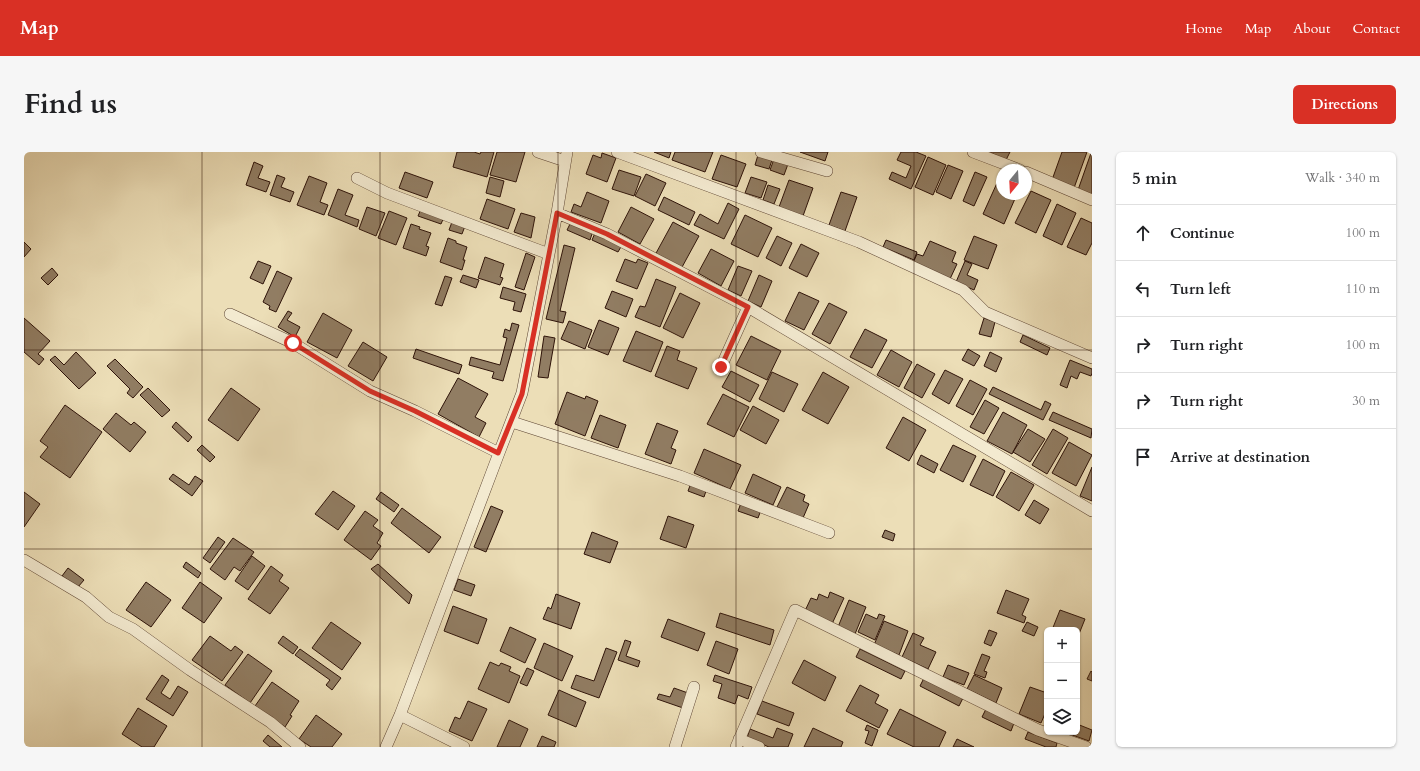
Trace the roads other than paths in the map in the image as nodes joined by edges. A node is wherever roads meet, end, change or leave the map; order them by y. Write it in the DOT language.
graph roads {
  1 [pos="538,152"];
  2 [pos="617,152"];
  3 [pos="761,152"];
  4 [pos="973,152"];
  5 [pos="566,157"];
  6 [pos="1004,164"];
  7 [pos="827,171"];
  8 [pos="1032,175"];
  9 [pos="357,178"];
  10 [pos="1092,200"];
  11 [pos="557,213"];
  12 [pos="549,254"];
  13 [pos="748,307"];
  14 [pos="230,314"];
  15 [pos="1092,358"];
  16 [pos="721,367"];
  17 [pos="512,422"];
  18 [pos="498,453"];
  19 [pos="1092,511"];
  20 [pos="829,533"];
  21 [pos="24,560"];
  22 [pos="694,687"];
  23 [pos="400,715"];
  24 [pos="738,743"];
  25 [pos="300,747"];
  26 [pos="386,747"];
  27 [pos="464,747"];
  28 [pos="675,747"];
  29 [pos="759,747"];
  30 [pos="1086,747"];
  1 -- 5 [label="street"];
  2 -- 15 [label="street"];
  3 -- 7 [label="street"];
  4 -- 6 [label="street"];
  5 -- 11 [label="street"];
  8 -- 10 [label="street"];
  9 -- 12 [label="street"];
  11 -- 12 [label="street"];
  11 -- 13 [label="street"];
  12 -- 17 [label="street"];
  13 -- 16 [label="street"];
  13 -- 19 [label="street"];
  14 -- 18 [label="street"];
  17 -- 18 [label="street"];
  17 -- 20 [label="street"];
  18 -- 23 [label="street"];
  21 -- 25 [label="street"];
  22 -- 28 [label="street"];
  23 -- 26 [label="street"];
  23 -- 27 [label="street"];
  24 -- 29 [label="street"];
  24 -- 30 [label="street"];
}
